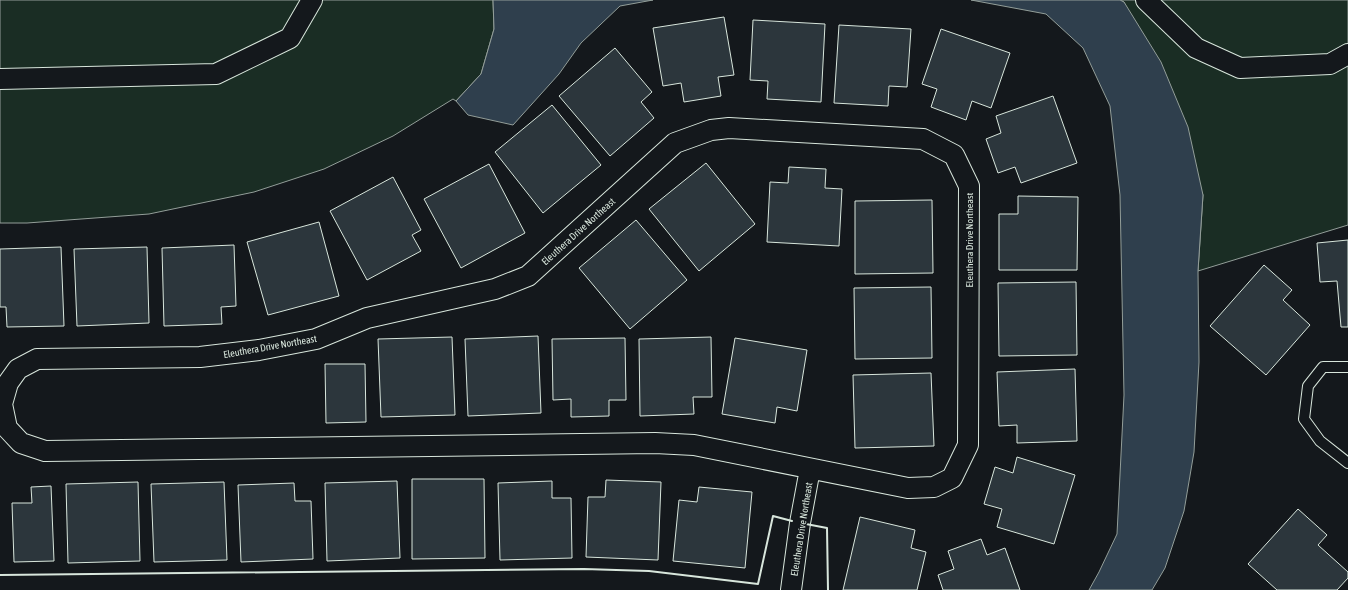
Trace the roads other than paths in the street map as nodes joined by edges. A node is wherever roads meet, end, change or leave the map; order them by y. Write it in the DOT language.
graph roads {
  1 [pos="312,0"];
  2 [pos="1146,0"];
  3 [pos="1348,54"];
  4 [pos="0,79"];
  5 [pos="1348,367"];
  6 [pos="1348,463"];
  7 [pos="810,469"];
  8 [pos="791,590"];
  1 -- 4 [label="street"];
  2 -- 3 [label="street"];
  5 -- 6 [label="lane"];
  7 -- 7 [label="street, Eleuthera Drive Northeast"];
  7 -- 8 [label="street, Eleuthera Drive Northeast"];
}
